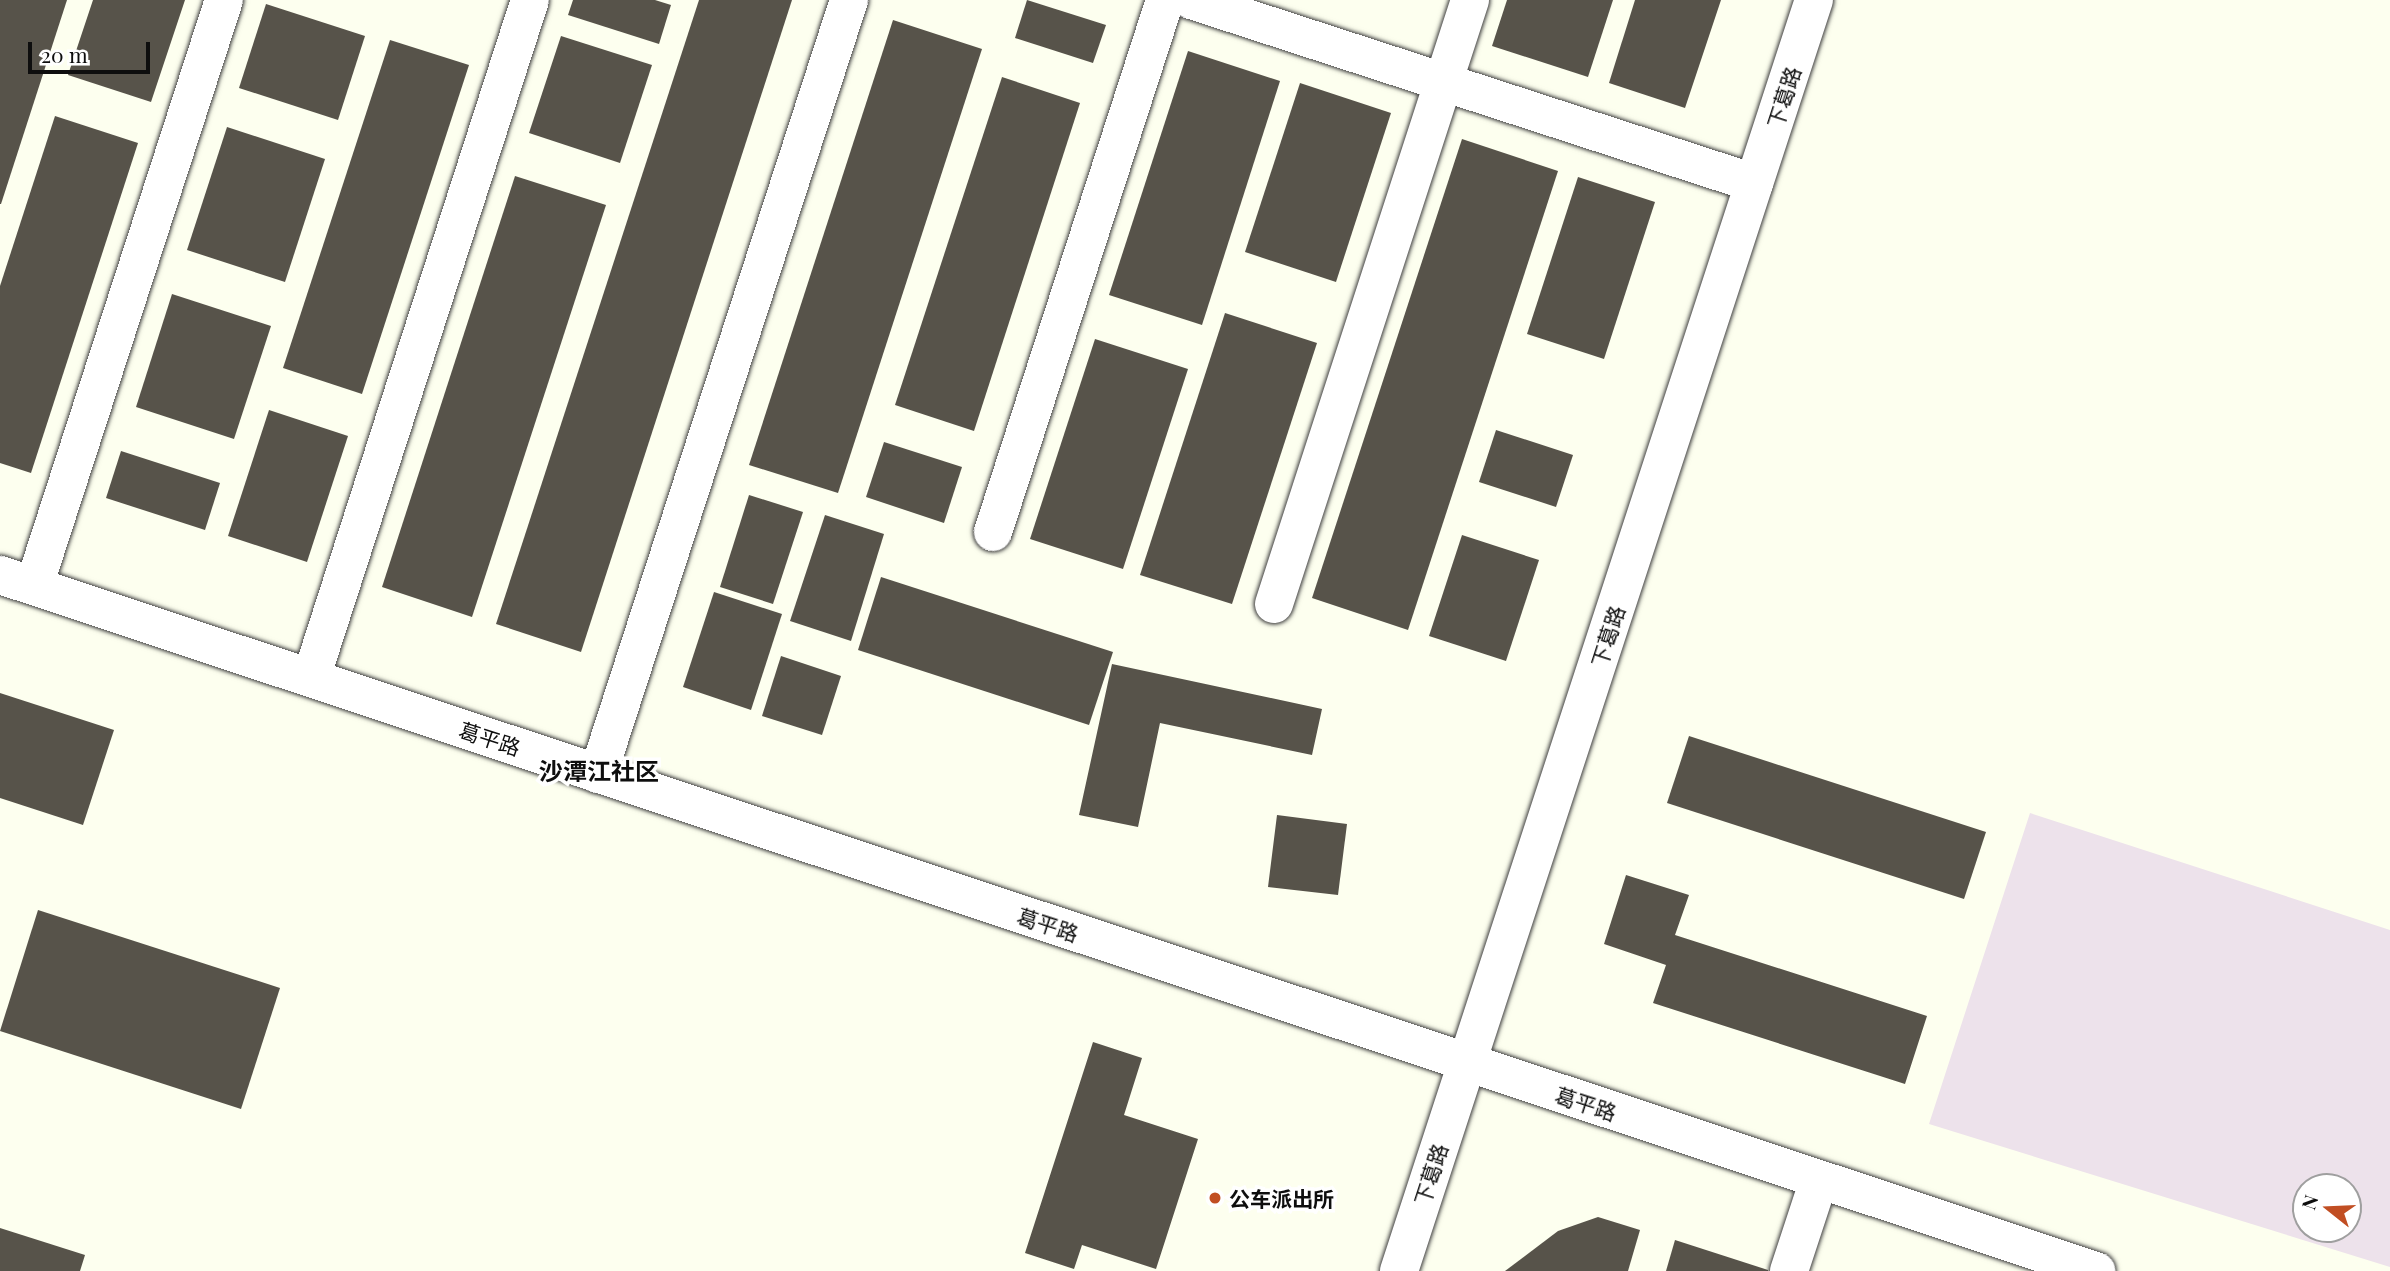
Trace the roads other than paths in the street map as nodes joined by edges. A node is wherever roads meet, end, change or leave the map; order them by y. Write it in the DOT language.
graph roads {
  1 [pos="224,0"];
  2 [pos="530,0"];
  3 [pos="849,0"];
  4 [pos="1165,0"];
  5 [pos="1191,0"];
  6 [pos="1470,0"];
  7 [pos="1814,0"];
  8 [pos="1444,82"];
  9 [pos="1754,183"];
  10 [pos="993,532"];
  11 [pos="17,581"];
  12 [pos="1274,604"];
  13 [pos="311,678"];
  14 [pos="598,774"];
  15 [pos="1467,1063"];
  16 [pos="1819,1180"];
  17 [pos="1399,1271"];
  18 [pos="1789,1271"];
  19 [pos="2096,1271"];
  1 -- 11 [label="street"];
  2 -- 13 [label="street"];
  3 -- 14 [label="street"];
  4 -- 10 [label="street"];
  5 -- 8 [label="street"];
  6 -- 8 [label="street"];
  7 -- 9 [label="street, 下葛路"];
  8 -- 9 [label="street"];
  8 -- 12 [label="street"];
  9 -- 15 [label="street, 下葛路"];
  11 -- 13 [label="street, 葛平路"];
  13 -- 14 [label="street, 葛平路"];
  14 -- 15 [label="street, 葛平路"];
  15 -- 16 [label="street, 葛平路"];
  15 -- 17 [label="street, 下葛路"];
  16 -- 18 [label="street"];
  16 -- 19 [label="street, 葛平路"];
}
